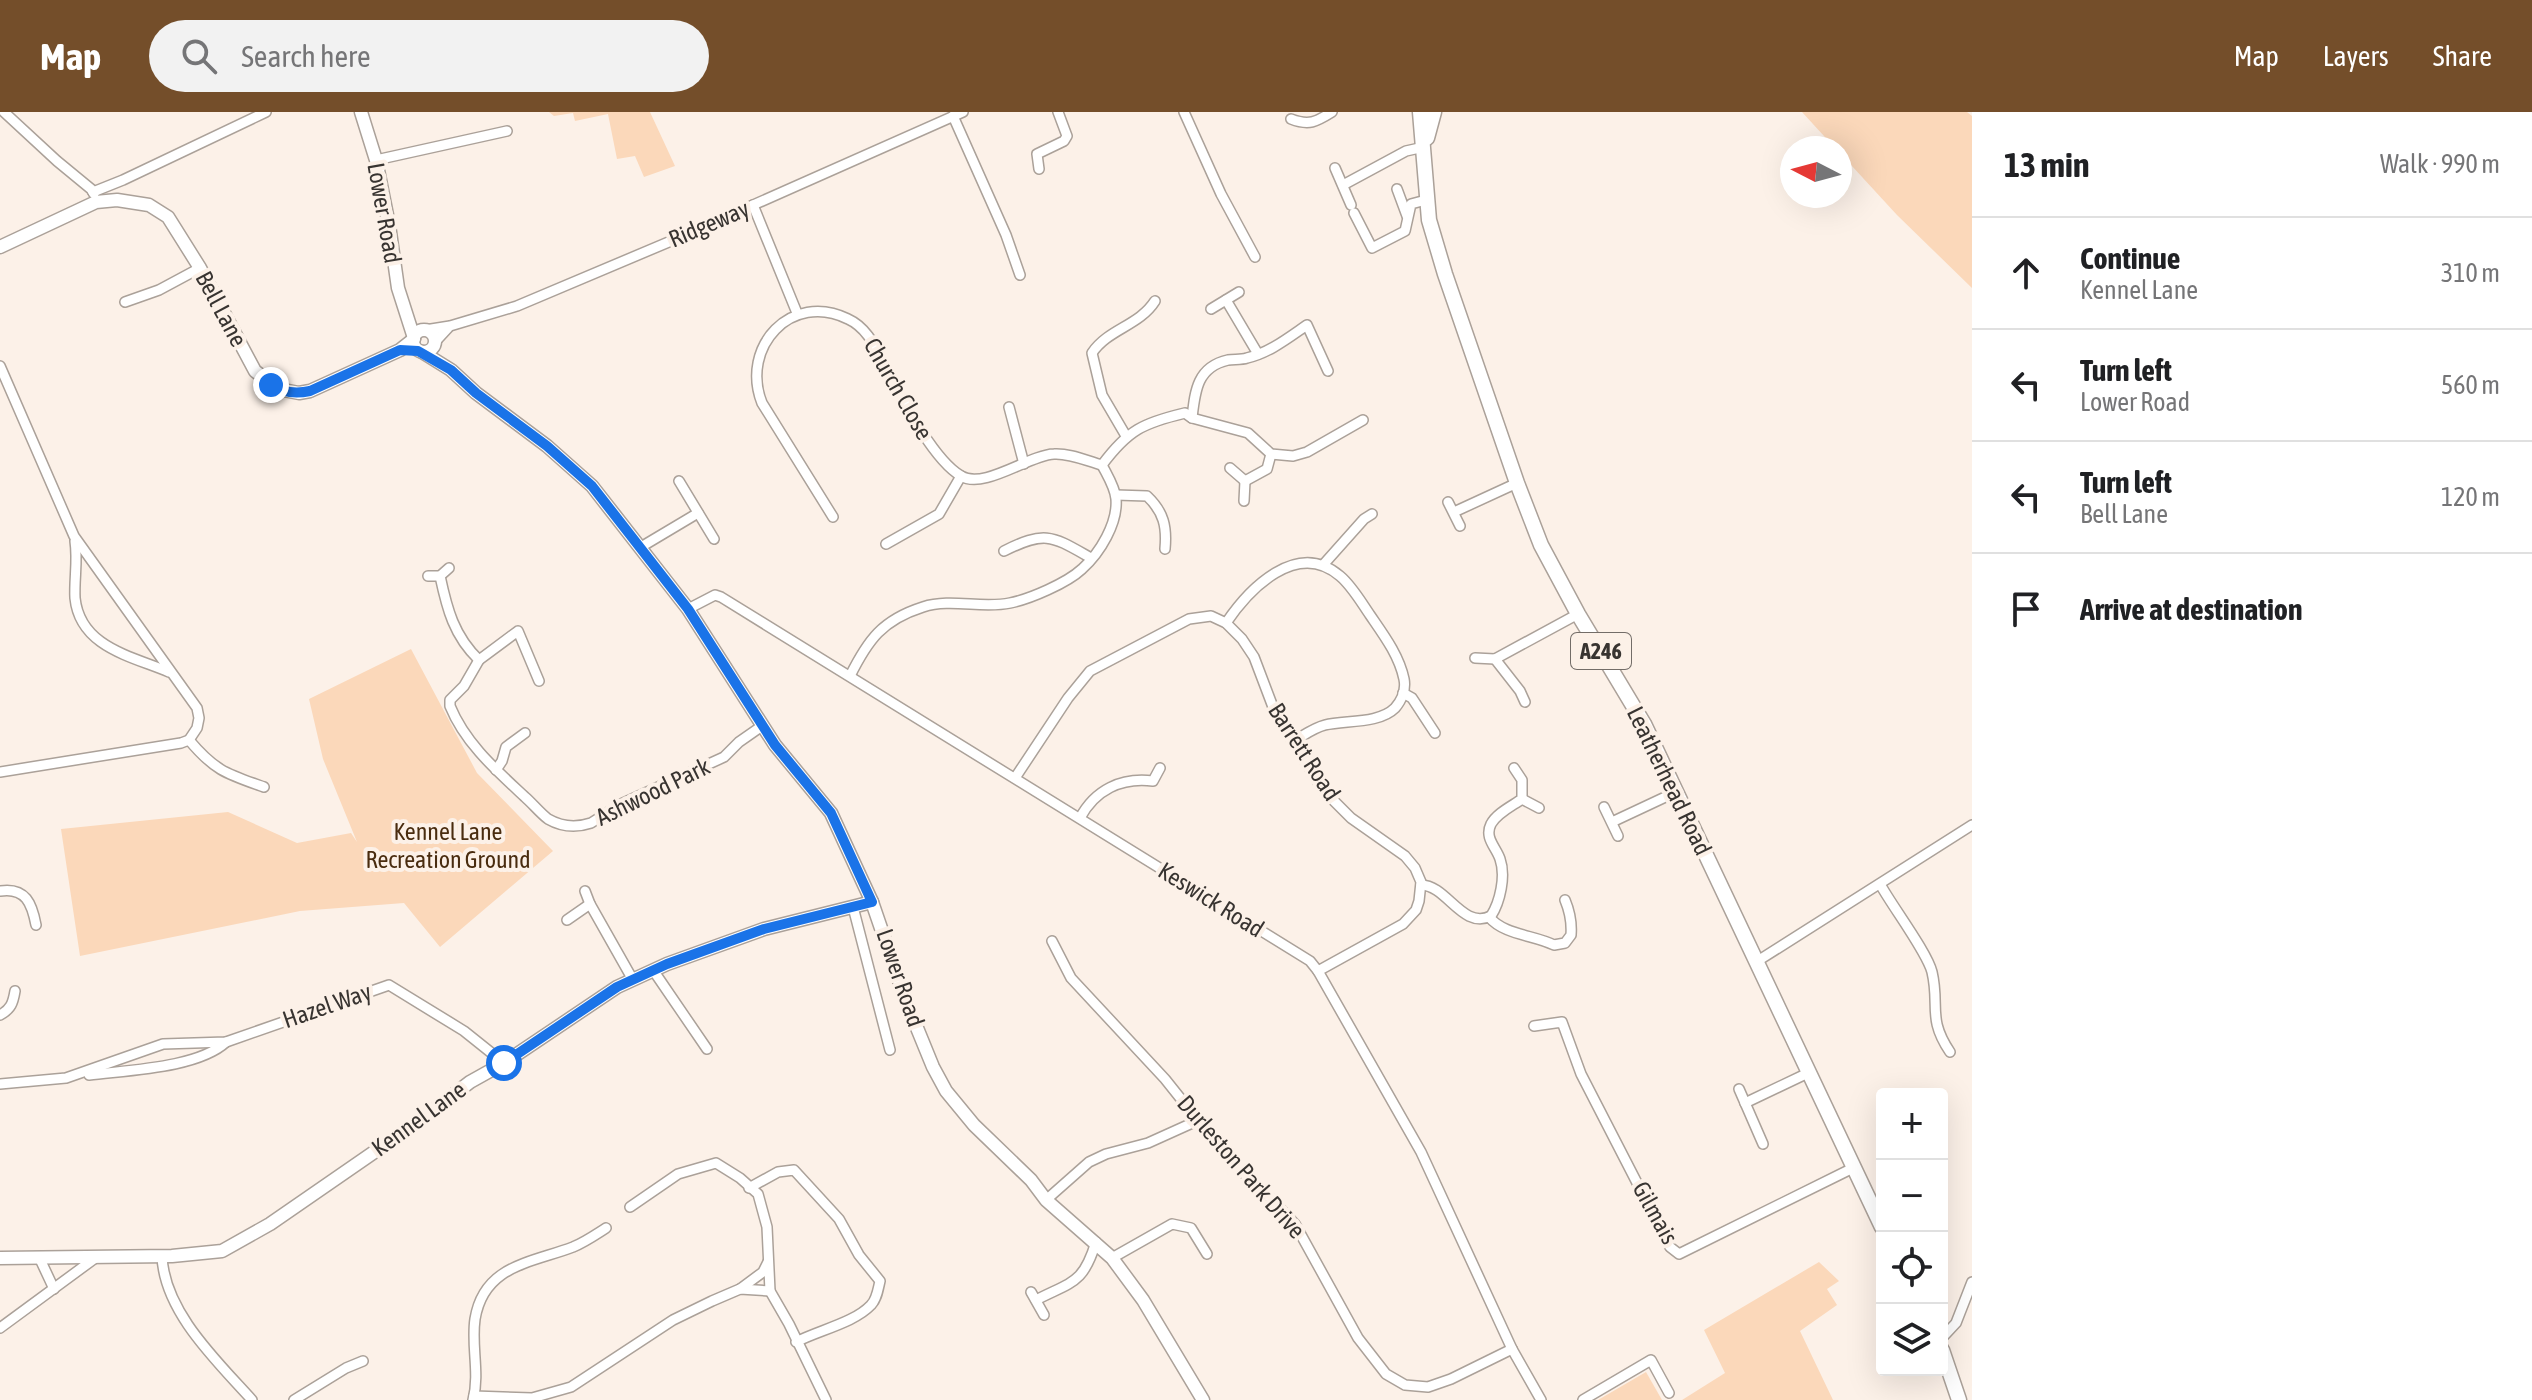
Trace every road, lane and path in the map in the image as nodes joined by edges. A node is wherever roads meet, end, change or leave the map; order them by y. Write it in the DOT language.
graph roads {
  1 [pos="4,112"];
  2 [pos="266,112"];
  3 [pos="361,112"];
  4 [pos="1058,112"];
  5 [pos="1184,112"];
  6 [pos="1332,112"];
  7 [pos="1420,112"];
  8 [pos="1434,112"];
  9 [pos="958,114"];
  10 [pos="1291,119"];
  11 [pos="507,131"];
  12 [pos="1424,147"];
  13 [pos="376,160"];
  14 [pos="1335,168"];
  15 [pos="1039,169"];
  16 [pos="1343,185"];
  17 [pos="1397,189"];
  18 [pos="94,197"];
  19 [pos="1426,200"];
  20 [pos="753,205"];
  21 [pos="1408,219"];
  22 [pos="0,247"];
  23 [pos="1255,257"];
  24 [pos="200,268"];
  25 [pos="1020,275"];
  26 [pos="1239,292"];
  27 [pos="1226,300"];
  28 [pos="1155,301"];
  29 [pos="125,302"];
  30 [pos="1211,309"];
  31 [pos="797,313"];
  32 [pos="450,326"];
  33 [pos="419,340"];
  34 [pos="436,342"];
  35 [pos="1258,354"];
  36 [pos="0,366"];
  37 [pos="451,370"];
  38 [pos="1328,371"];
  39 [pos="1009,407"];
  40 [pos="1192,418"];
  41 [pos="1363,420"];
  42 [pos="1126,436"];
  43 [pos="1271,454"];
  44 [pos="1024,464"];
  45 [pos="1102,465"];
  46 [pos="1230,468"];
  47 [pos="961,476"];
  48 [pos="679,481"];
  49 [pos="1245,481"];
  50 [pos="1517,483"];
  51 [pos="1116,495"];
  52 [pos="1244,501"];
  53 [pos="1448,502"];
  54 [pos="1454,512"];
  55 [pos="698,513"];
  56 [pos="1372,514"];
  57 [pos="833,517"];
  58 [pos="1460,526"];
  59 [pos="74,536"];
  60 [pos="714,539"];
  61 [pos="886,544"];
  62 [pos="641,547"];
  63 [pos="1165,549"];
  64 [pos="1004,551"];
  65 [pos="1091,558"];
  66 [pos="1323,565"];
  67 [pos="449,568"];
  68 [pos="428,576"];
  69 [pos="440,576"];
  70 [pos="688,609"];
  71 [pos="1578,614"];
  72 [pos="1226,623"];
  73 [pos="1156,635"];
  74 [pos="1162,645"];
  75 [pos="1475,658"];
  76 [pos="1495,659"];
  77 [pos="479,660"];
  78 [pos="169,672"];
  79 [pos="850,676"];
  80 [pos="539,681"];
  81 [pos="1403,693"];
  82 [pos="1525,702"];
  83 [pos="762,726"];
  84 [pos="525,733"];
  85 [pos="1435,733"];
  86 [pos="189,740"];
  87 [pos="1292,742"];
  88 [pos="1160,768"];
  89 [pos="1518,769"];
  90 [pos="496,770"];
  91 [pos="0,772"];
  92 [pos="1015,778"];
  93 [pos="264,787"];
  94 [pos="1676,792"];
  95 [pos="1522,799"];
  96 [pos="1604,807"];
  97 [pos="1539,808"];
  98 [pos="1080,818"];
  99 [pos="1612,822"];
  100 [pos="1972,825"];
  101 [pos="1618,836"];
  102 [pos="1880,884"];
  103 [pos="1421,885"];
  104 [pos="0,891"];
  105 [pos="585,891"];
  106 [pos="1565,900"];
  107 [pos="872,902"];
  108 [pos="590,904"];
  109 [pos="853,907"];
  110 [pos="1489,917"];
  111 [pos="567,920"];
  112 [pos="36,925"];
  113 [pos="1052,941"];
  114 [pos="1756,962"];
  115 [pos="653,970"];
  116 [pos="1318,971"];
  117 [pos="633,980"];
  118 [pos="15,991"];
  119 [pos="0,1015"];
  120 [pos="1534,1026"];
  121 [pos="226,1042"];
  122 [pos="707,1049"];
  123 [pos="890,1050"];
  124 [pos="1950,1052"];
  125 [pos="504,1063"];
  126 [pos="1808,1073"];
  127 [pos="66,1078"];
  128 [pos="0,1084"];
  129 [pos="1739,1089"];
  130 [pos="1745,1103"];
  131 [pos="1199,1120"];
  132 [pos="1763,1144"];
  133 [pos="1853,1168"];
  134 [pos="749,1188"];
  135 [pos="1046,1200"];
  136 [pos="630,1207"];
  137 [pos="1876,1215"];
  138 [pos="606,1228"];
  139 [pos="1096,1242"];
  140 [pos="1207,1254"];
  141 [pos="98,1256"];
  142 [pos="162,1256"];
  143 [pos="39,1257"];
  144 [pos="0,1258"];
  145 [pos="1112,1258"];
  146 [pos="769,1260"];
  147 [pos="1972,1282"];
  148 [pos="54,1289"];
  149 [pos="740,1289"];
  150 [pos="770,1291"];
  151 [pos="1044,1315"];
  152 [pos="0,1328"];
  153 [pos="1948,1332"];
  154 [pos="796,1342"];
  155 [pos="1512,1349"];
  156 [pos="363,1361"];
  157 [pos="1948,1368"];
  158 [pos="1669,1393"];
  159 [pos="474,1398"];
  160 [pos="249,1399"];
  161 [pos="1200,1399"];
  162 [pos="294,1400"];
  163 [pos="826,1400"];
  164 [pos="1541,1400"];
  165 [pos="1583,1400"];
  166 [pos="1959,1400"];
  1 -- 18 [label="street"];
  2 -- 18 [label="street"];
  3 -- 13 [label="street, Lower Road"];
  4 -- 15 [label="street"];
  5 -- 23 [label="street"];
  6 -- 10 [label="street"];
  7 -- 12 [label="main road, A246"];
  8 -- 12 [label="main road, A246"];
  9 -- 20 [label="street, Ridgeway"];
  9 -- 25 [label="street"];
  11 -- 13 [label="street"];
  12 -- 16 [label="street"];
  12 -- 19 [label="main road, Leatherhead Road / A246"];
  13 -- 33 [label="street, Lower Road"];
  14 -- 16 [label="street"];
  16 -- 21 [label="street"];
  17 -- 21 [label="street"];
  18 -- 22 [label="street"];
  18 -- 24 [label="street, Bell Lane"];
  19 -- 21 [label="street"];
  19 -- 50 [label="main road, Leatherhead Road / A246"];
  20 -- 31 [label="street"];
  20 -- 32 [label="street, Ridgeway"];
  24 -- 29 [label="street"];
  24 -- 33 [label="street, Bell Lane"];
  26 -- 27 [label="street"];
  27 -- 30 [label="street"];
  27 -- 35 [label="street"];
  28 -- 42 [label="street"];
  31 -- 47 [label="street, Church Close"];
  31 -- 57 [label="street"];
  32 -- 33 [label="street, Ridgeway"];
  32 -- 34 [label="street"];
  33 -- 34 [label="street, Lower Road"];
  33 -- 37 [label="street, Lower Road"];
  34 -- 37 [label="street, Lower Road"];
  35 -- 38 [label="street"];
  35 -- 40 [label="street"];
  36 -- 59 [label="street"];
  37 -- 62 [label="street, Lower Road"];
  39 -- 44 [label="street"];
  40 -- 42 [label="street"];
  40 -- 43 [label="street"];
  41 -- 43 [label="street"];
  42 -- 45 [label="street"];
  43 -- 49 [label="street"];
  44 -- 45 [label="street"];
  44 -- 47 [label="street"];
  45 -- 51 [label="street"];
  46 -- 49 [label="street"];
  47 -- 61 [label="street"];
  48 -- 55 [label="street"];
  49 -- 52 [label="street"];
  50 -- 54 [label="street"];
  50 -- 71 [label="main road, Leatherhead Road / A246"];
  51 -- 63 [label="street"];
  51 -- 65 [label="street"];
  53 -- 54 [label="street"];
  54 -- 58 [label="street"];
  55 -- 60 [label="street"];
  55 -- 62 [label="street"];
  56 -- 66 [label="street"];
  59 -- 78 [label="street"];
  59 -- 78 [label="street"];
  62 -- 70 [label="street, Lower Road"];
  64 -- 65 [label="street"];
  65 -- 79 [label="street"];
  66 -- 72 [label="street"];
  66 -- 81 [label="street"];
  67 -- 69 [label="street"];
  68 -- 69 [label="street"];
  69 -- 77 [label="street"];
  70 -- 79 [label="street, Keswick Road"];
  70 -- 83 [label="street, Lower Road"];
  71 -- 76 [label="street"];
  71 -- 94 [label="main road, Leatherhead Road / A246"];
  72 -- 73 [label="street"];
  72 -- 87 [label="street, Barrett Road"];
  73 -- 74 [label="street"];
  73 -- 92 [label="street"];
  75 -- 76 [label="street"];
  76 -- 82 [label="street"];
  77 -- 80 [label="street, Ashwood Park"];
  77 -- 90 [label="street, Ashwood Park"];
  78 -- 86 [label="street"];
  79 -- 92 [label="street, Keswick Road"];
  81 -- 85 [label="street"];
  81 -- 87 [label="street"];
  83 -- 90 [label="street, Ashwood Park"];
  83 -- 107 [label="street, Lower Road"];
  84 -- 90 [label="street"];
  86 -- 91 [label="street"];
  86 -- 93 [label="street"];
  87 -- 103 [label="street, Barrett Road"];
  88 -- 98 [label="street"];
  89 -- 95 [label="street"];
  92 -- 98 [label="street, Keswick Road"];
  94 -- 99 [label="street"];
  94 -- 114 [label="main road, Leatherhead Road / A246"];
  95 -- 97 [label="street"];
  95 -- 110 [label="street"];
  96 -- 99 [label="street"];
  98 -- 116 [label="street, Keswick Road"];
  99 -- 101 [label="street"];
  100 -- 102 [label="street"];
  102 -- 114 [label="street"];
  102 -- 124 [label="street"];
  103 -- 110 [label="street"];
  103 -- 116 [label="street"];
  104 -- 112 [label="street"];
  105 -- 108 [label="street"];
  106 -- 110 [label="street"];
  107 -- 109 [label="street, Kennel Lane"];
  107 -- 135 [label="street, Lower Road"];
  108 -- 111 [label="street"];
  108 -- 117 [label="street"];
  109 -- 115 [label="street, Kennel Lane"];
  109 -- 123 [label="street"];
  113 -- 131 [label="street, Durleston Park Drive"];
  114 -- 126 [label="main road, Leatherhead Road / A246"];
  115 -- 117 [label="street, Kennel Lane"];
  115 -- 122 [label="street"];
  116 -- 155 [label="street, Keswick Road"];
  117 -- 125 [label="street, Kennel Lane"];
  118 -- 119 [label="street"];
  120 -- 133 [label="street, Gilmais"];
  121 -- 125 [label="street, Hazel Way"];
  121 -- 127 [label="street, Hazel Way"];
  121 -- 127 [label="street, Hazel Way"];
  125 -- 142 [label="street, Kennel Lane"];
  126 -- 130 [label="street"];
  126 -- 133 [label="main road, Leatherhead Road / A246"];
  127 -- 128 [label="street, Hazel Way"];
  129 -- 130 [label="street"];
  130 -- 132 [label="street"];
  131 -- 135 [label="street"];
  131 -- 155 [label="street, Durleston Park Drive"];
  133 -- 137 [label="main road, Leatherhead Road / A246"];
  134 -- 136 [label="street"];
  134 -- 146 [label="street"];
  134 -- 154 [label="street"];
  135 -- 139 [label="street, Lower Road"];
  138 -- 159 [label="street"];
  139 -- 145 [label="street, Lower Road"];
  139 -- 151 [label="street"];
  140 -- 145 [label="street"];
  141 -- 142 [label="street, Kennel Lane"];
  141 -- 143 [label="street, Kennel Lane"];
  141 -- 148 [label="street"];
  142 -- 160 [label="street"];
  143 -- 144 [label="street, Kennel Lane"];
  143 -- 148 [label="street"];
  145 -- 161 [label="street, Lower Road"];
  146 -- 149 [label="street"];
  146 -- 150 [label="street"];
  147 -- 153 [label="street"];
  148 -- 152 [label="street"];
  149 -- 150 [label="street"];
  149 -- 159 [label="street"];
  150 -- 154 [label="street"];
  154 -- 163 [label="street"];
  155 -- 164 [label="street, Keswick Road"];
  156 -- 162 [label="street"];
  157 -- 166 [label="main road"];
  158 -- 165 [label="street"];
}
